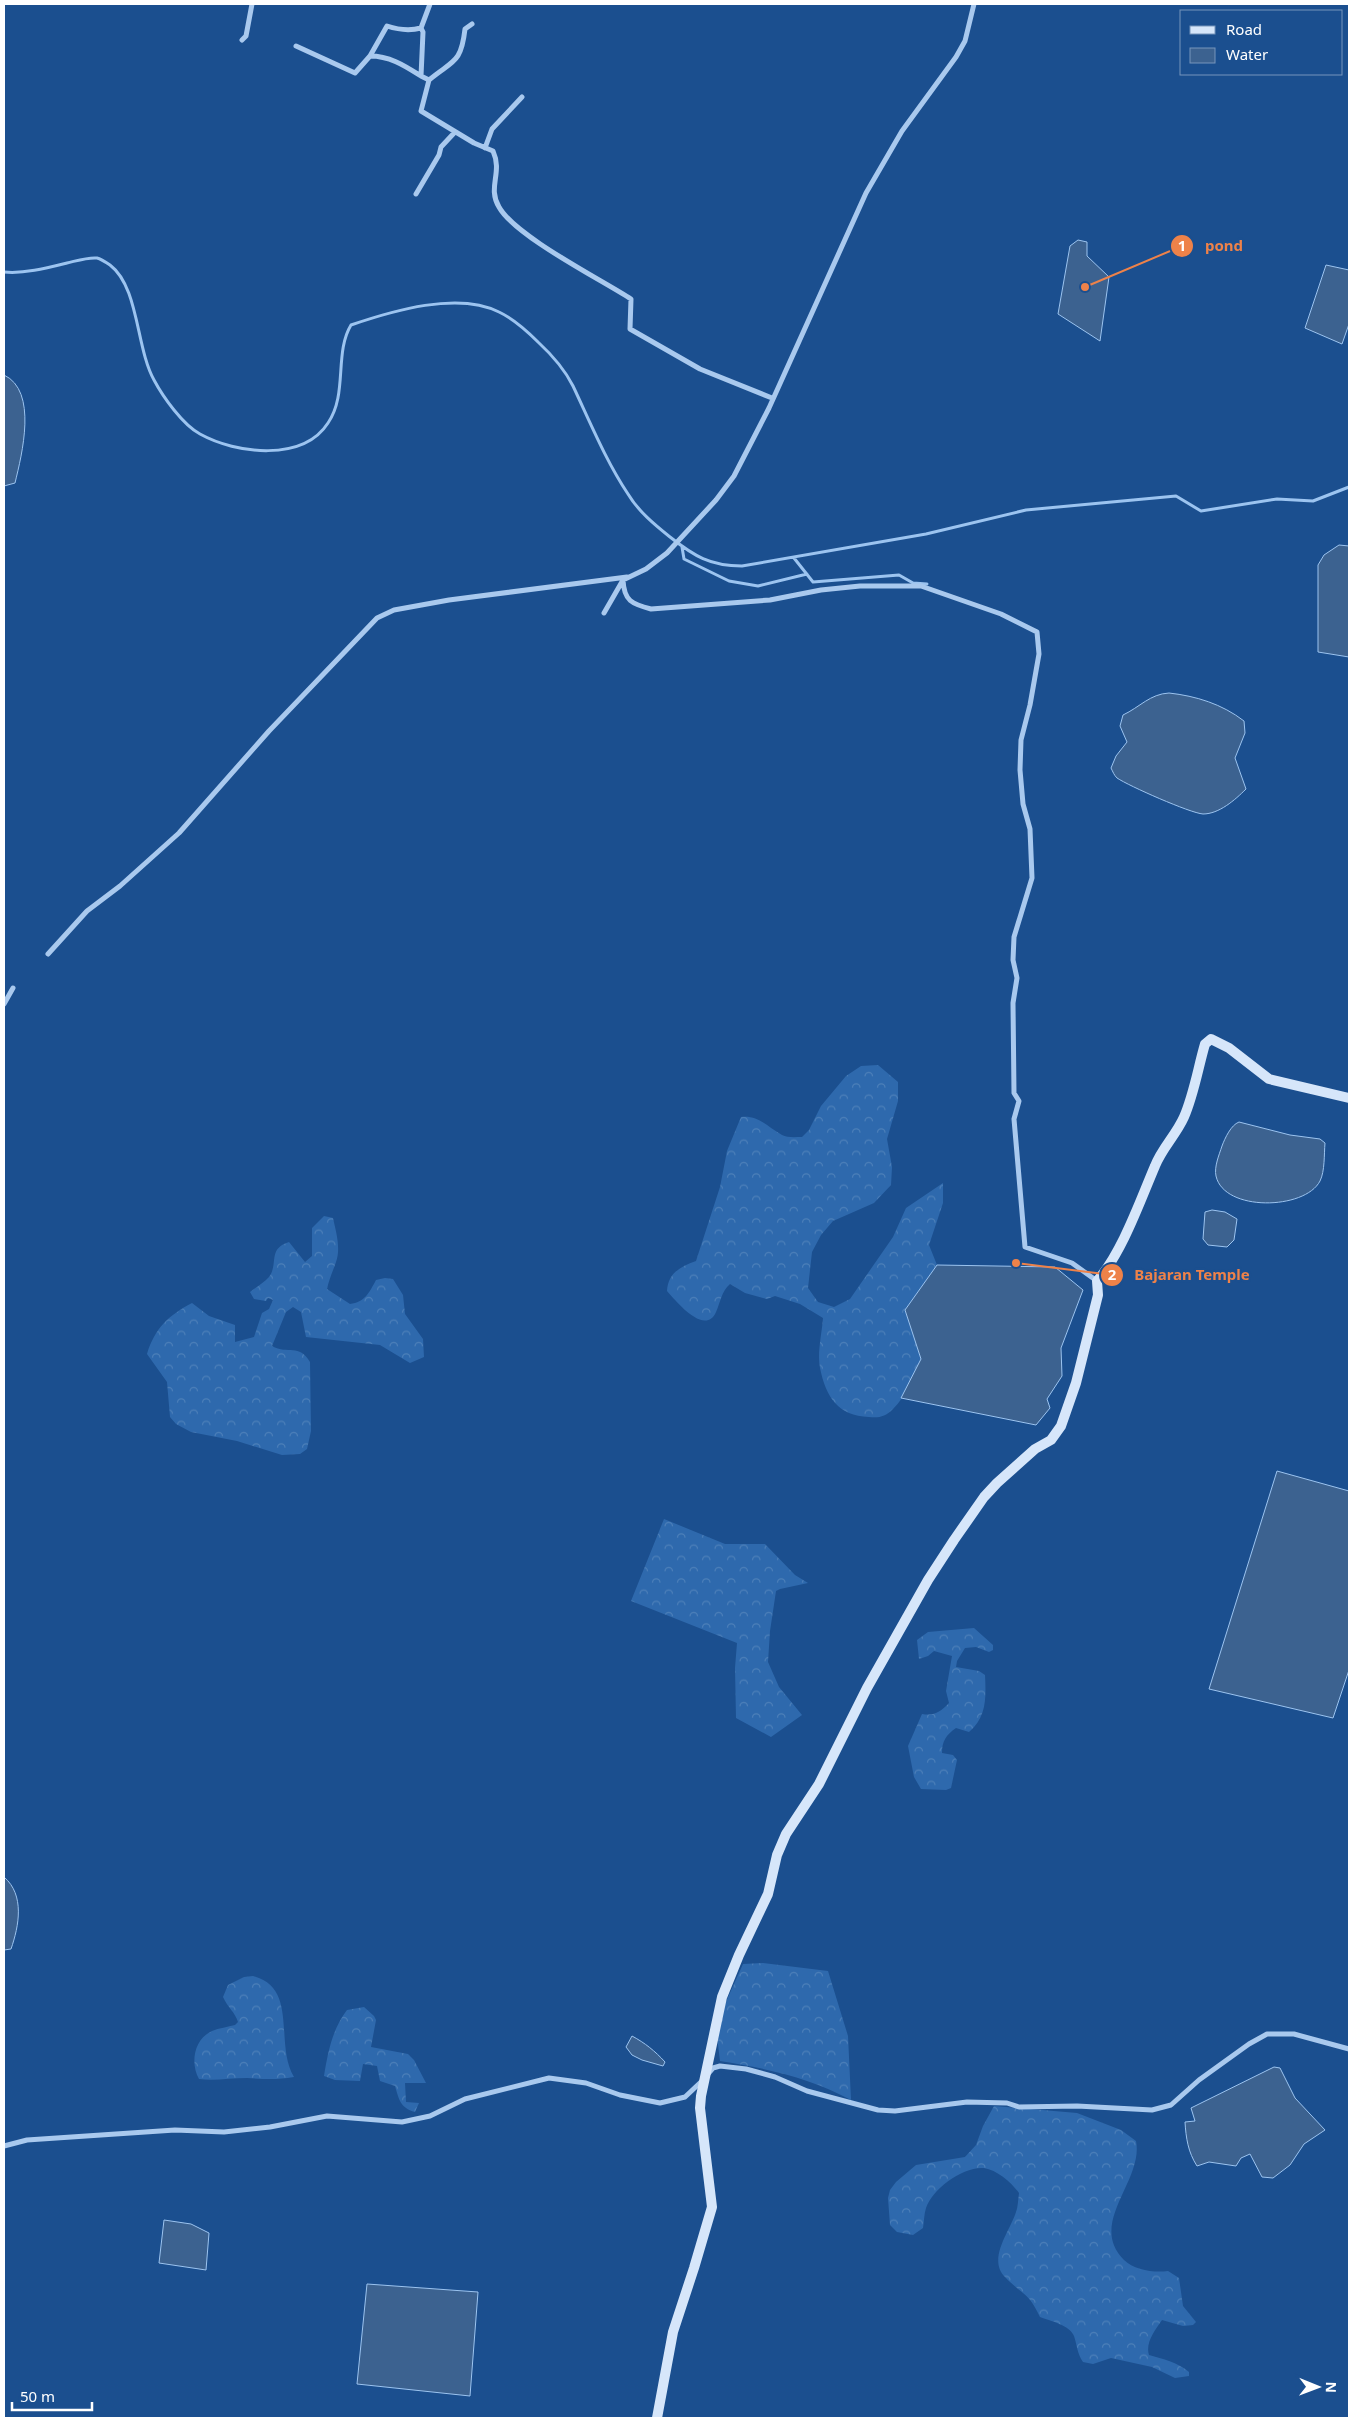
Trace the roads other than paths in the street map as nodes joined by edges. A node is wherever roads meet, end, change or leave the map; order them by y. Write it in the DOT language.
graph roads {
  1 [pos="252,4"];
  2 [pos="430,4"];
  3 [pos="974,4"];
  4 [pos="472,24"];
  5 [pos="421,28"];
  6 [pos="242,40"];
  7 [pos="296,46"];
  8 [pos="370,56"];
  9 [pos="421,76"];
  10 [pos="429,80"];
  11 [pos="522,97"];
  12 [pos="455,132"];
  13 [pos="486,148"];
  14 [pos="416,194"];
  15 [pos="772,398"];
  16 [pos="625,578"];
  17 [pos="604,613"];
  18 [pos="48,954"];
  19 [pos="13,988"];
  20 [pos="4,1004"];
  21 [pos="1349,1098"];
  22 [pos="1097,1281"];
  23 [pos="1349,2049"];
  24 [pos="707,2075"];
  25 [pos="4,2146"];
  26 [pos="657,2418"];
  1 -- 6 [label="street"];
  2 -- 5 [label="street"];
  3 -- 15 [label="street"];
  4 -- 10 [label="street"];
  5 -- 8 [label="street"];
  5 -- 9 [label="street"];
  7 -- 8 [label="street"];
  8 -- 9 [label="street"];
  9 -- 10 [label="street"];
  10 -- 12 [label="street"];
  11 -- 13 [label="street"];
  12 -- 13 [label="street"];
  12 -- 14 [label="street"];
  13 -- 15 [label="street"];
  15 -- 16 [label="street"];
  16 -- 17 [label="street"];
  16 -- 18 [label="street"];
  16 -- 22 [label="street"];
  19 -- 20 [label="street"];
  21 -- 22 [label="street"];
  22 -- 24 [label="street"];
  23 -- 24 [label="street"];
  24 -- 25 [label="street"];
  24 -- 26 [label="street"];
}
